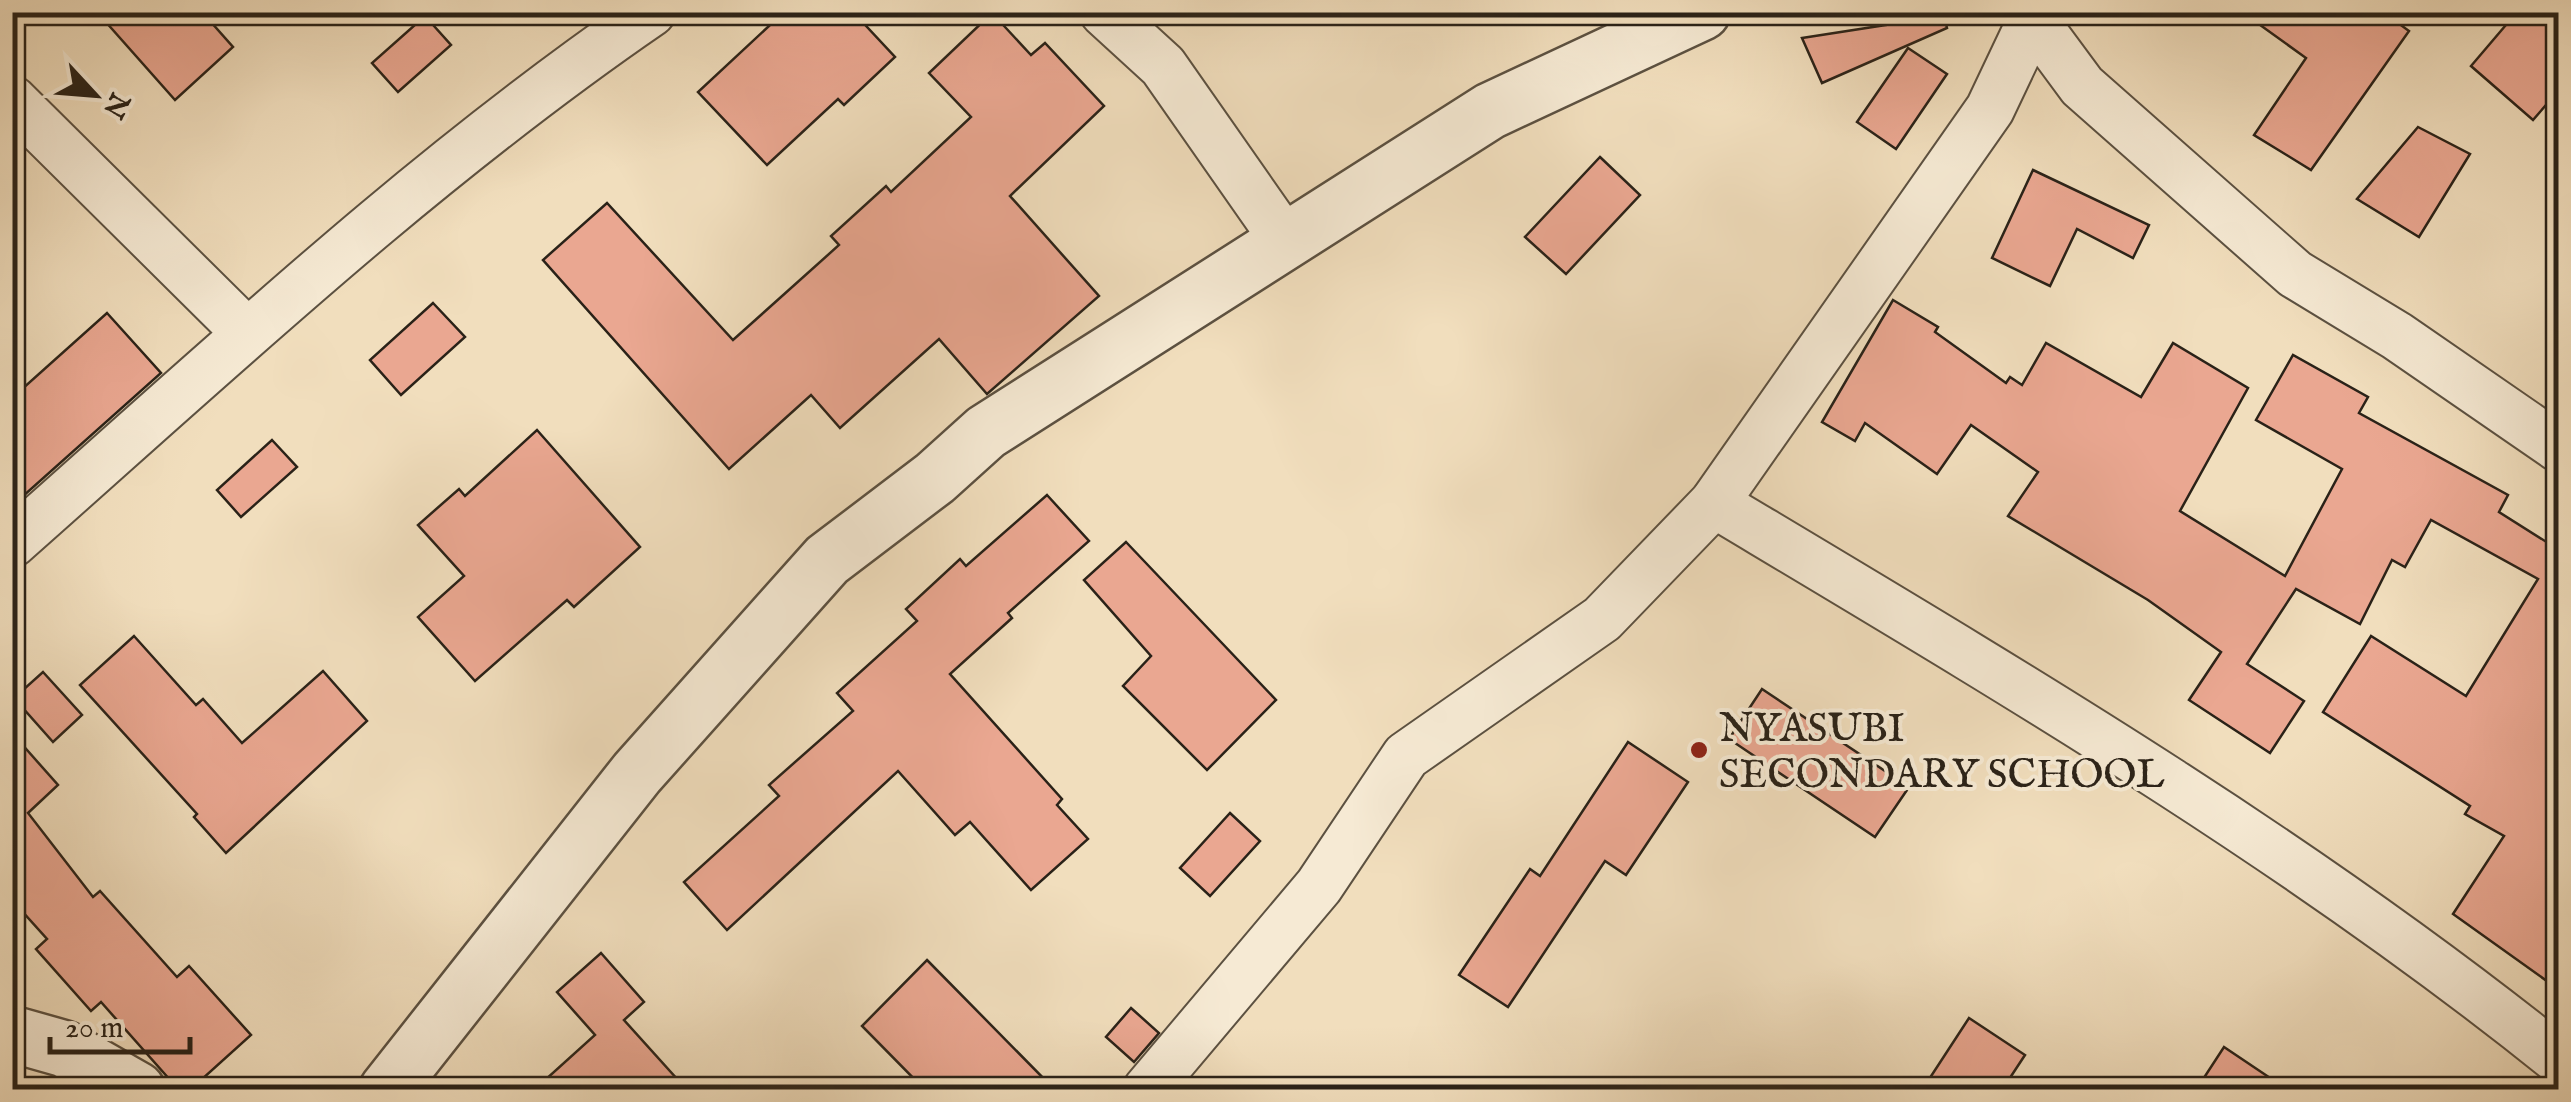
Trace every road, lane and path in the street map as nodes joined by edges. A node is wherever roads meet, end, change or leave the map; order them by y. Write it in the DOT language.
graph roads {
  1 [pos="1104,12"];
  2 [pos="1702,12"];
  3 [pos="2035,17"];
  4 [pos="627,19"];
  5 [pos="12,100"];
  6 [pos="1286,242"];
  7 [pos="246,332"];
  8 [pos="2558,448"];
  9 [pos="1714,503"];
  10 [pos="12,543"];
  11 [pos="14,1031"];
  12 [pos="2558,1059"];
  13 [pos="137,1090"];
  14 [pos="387,1090"];
  15 [pos="1146,1090"];
  1 -- 6 [label="street"];
  2 -- 6 [label="street"];
  3 -- 8 [label="street"];
  3 -- 9 [label="street"];
  4 -- 7 [label="street"];
  5 -- 7 [label="street"];
  6 -- 14 [label="street"];
  7 -- 10 [label="street"];
  9 -- 12 [label="street"];
  9 -- 15 [label="street"];
  11 -- 13 [label="street"];
}
